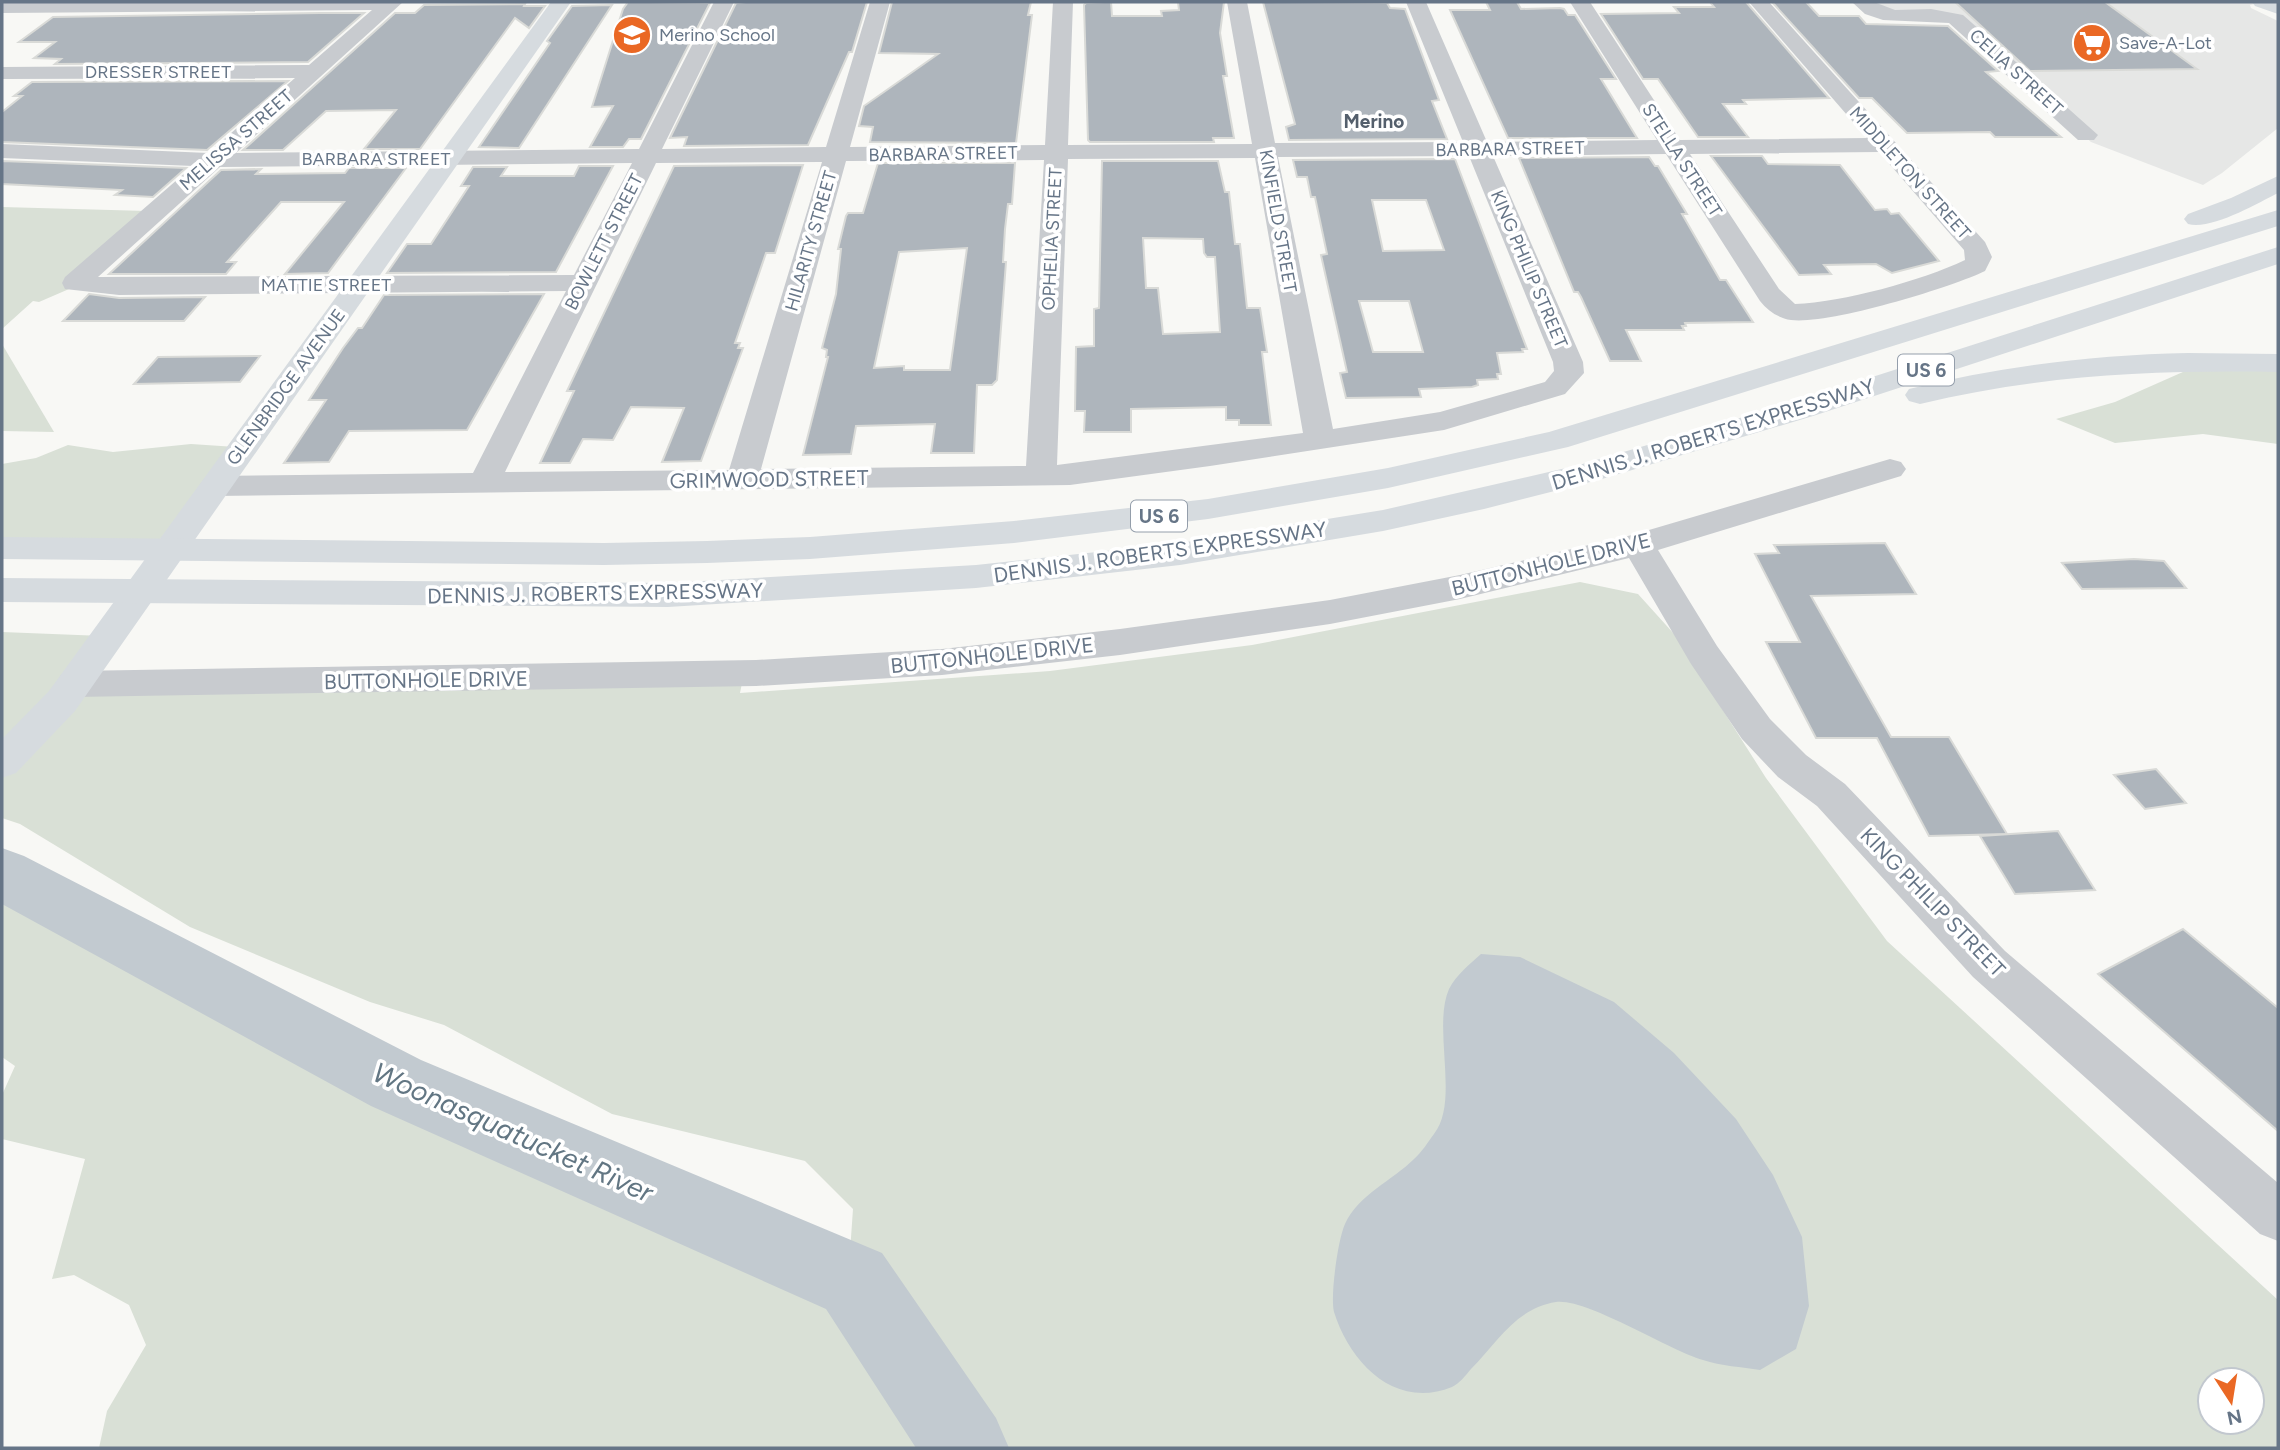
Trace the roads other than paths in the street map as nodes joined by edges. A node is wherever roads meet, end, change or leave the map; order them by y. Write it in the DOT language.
graph roads {
  1 [pos="561,2"];
  2 [pos="724,2"];
  3 [pos="880,2"];
  4 [pos="1063,2"];
  5 [pos="1237,2"];
  6 [pos="1416,2"];
  7 [pos="1580,2"];
  8 [pos="1759,2"];
  9 [pos="1862,2"];
  10 [pos="2264,2"];
  11 [pos="392,3"];
  12 [pos="2278,6"];
  13 [pos="2,7"];
  14 [pos="315,71"];
  15 [pos="2,73"];
  16 [pos="2086,135"];
  17 [pos="1885,145"];
  18 [pos="1674,147"];
  19 [pos="1478,149"];
  20 [pos="2,151"];
  21 [pos="1265,151"];
  22 [pos="1056,153"];
  23 [pos="836,155"];
  24 [pos="647,157"];
  25 [pos="449,159"];
  26 [pos="212,160"];
  27 [pos="2278,183"];
  28 [pos="2278,218"];
  29 [pos="2278,255"];
  30 [pos="79,279"];
  31 [pos="584,283"];
  32 [pos="359,285"];
  33 [pos="1790,312"];
  34 [pos="2278,363"];
  35 [pos="1776,375"];
  36 [pos="1320,441"];
  37 [pos="1890,469"];
  38 [pos="1041,476"];
  39 [pos="1571,478"];
  40 [pos="742,479"];
  41 [pos="484,483"];
  42 [pos="208,496"];
  43 [pos="1638,545"];
  44 [pos="2,548"];
  45 [pos="2,590"];
  46 [pos="74,684"];
  47 [pos="7,758"];
  48 [pos="2278,1216"];
  1 -- 25 [label="main road, GLENBRIDGE AVENUE"];
  2 -- 24 [label="street, BOWLETT STREET"];
  3 -- 23 [label="street, HILARITY STREET"];
  4 -- 22 [label="street, OPHELIA STREET"];
  5 -- 21 [label="street, KINFIELD STREET"];
  6 -- 19 [label="street, KING PHILIP STREET"];
  7 -- 18 [label="street, STELLA STREET"];
  8 -- 17 [label="street, MIDDLETON STREET"];
  9 -- 16 [label="street, CELIA STREET"];
  10 -- 12 [label="main road"];
  11 -- 13 [label="street"];
  11 -- 14 [label="street, MELISSA STREET"];
  14 -- 15 [label="street, DRESSER STREET"];
  14 -- 26 [label="street, MELISSA STREET"];
  17 -- 18 [label="street, BARBARA STREET"];
  17 -- 33 [label="street, MIDDLETON STREET"];
  18 -- 19 [label="street, BARBARA STREET"];
  18 -- 33 [label="street, STELLA STREET"];
  19 -- 21 [label="street, BARBARA STREET"];
  19 -- 36 [label="street, KING PHILIP STREET"];
  20 -- 26 [label="street, BARBARA STREET"];
  21 -- 22 [label="street, BARBARA STREET"];
  21 -- 36 [label="street, KINFIELD STREET"];
  22 -- 23 [label="street, BARBARA STREET"];
  22 -- 38 [label="street, OPHELIA STREET"];
  23 -- 24 [label="street, BARBARA STREET"];
  23 -- 40 [label="street, HILARITY STREET"];
  24 -- 25 [label="street, BARBARA STREET"];
  24 -- 31 [label="street, BOWLETT STREET"];
  25 -- 26 [label="street, BARBARA STREET"];
  25 -- 32 [label="main road, GLENBRIDGE AVENUE"];
  26 -- 30 [label="street, MELISSA STREET"];
  27 -- 35 [label="main road"];
  28 -- 35 [label="main road, DENNIS J. ROBERTS EXPRESSWAY / US 6"];
  29 -- 39 [label="main road, DENNIS J. ROBERTS EXPRESSWAY / US 6"];
  30 -- 32 [label="street, MATTIE STREET"];
  31 -- 32 [label="street, MATTIE STREET"];
  31 -- 41 [label="street, BOWLETT STREET"];
  32 -- 42 [label="main road, GLENBRIDGE AVENUE"];
  34 -- 39 [label="main road"];
  35 -- 44 [label="main road, DENNIS J. ROBERTS EXPRESSWAY / US 6"];
  36 -- 38 [label="street, GRIMWOOD STREET"];
  37 -- 43 [label="street, BUTTONHOLE DRIVE"];
  38 -- 40 [label="street, GRIMWOOD STREET"];
  39 -- 45 [label="main road, DENNIS J. ROBERTS EXPRESSWAY / US 6"];
  40 -- 41 [label="street, GRIMWOOD STREET"];
  41 -- 42 [label="street, GRIMWOOD STREET"];
  42 -- 46 [label="main road, GLENBRIDGE AVENUE"];
  43 -- 46 [label="street, BUTTONHOLE DRIVE"];
  43 -- 48 [label="street, KING PHILIP STREET"];
  46 -- 47 [label="main road, GLENBRIDGE AVENUE"];
}
